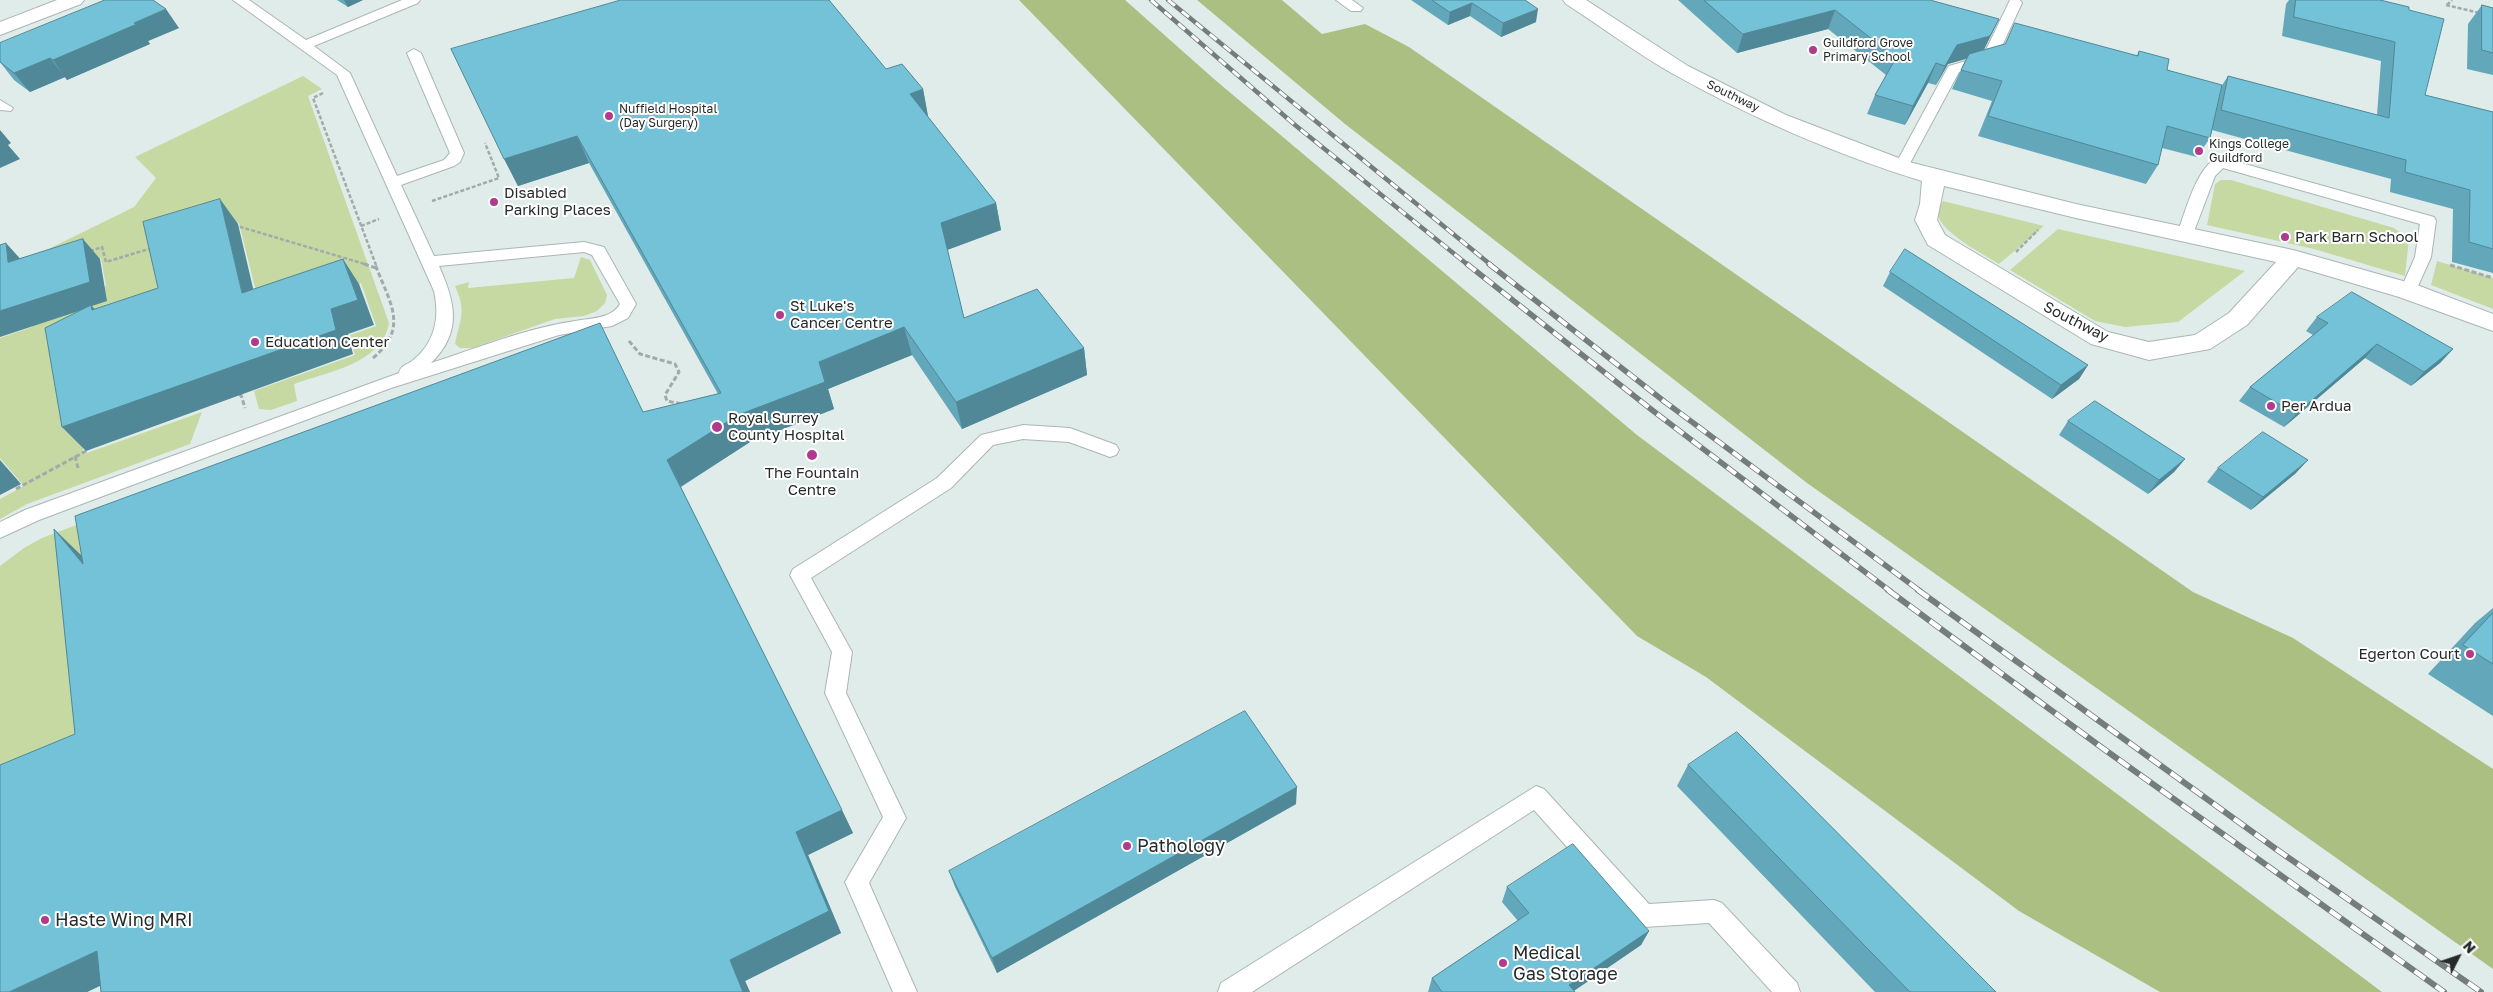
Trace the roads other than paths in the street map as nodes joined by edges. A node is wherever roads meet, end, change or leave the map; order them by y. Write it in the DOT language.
graph roads {
  1 [pos="74,0"];
  2 [pos="240,0"];
  3 [pos="412,0"];
  4 [pos="1343,0"];
  5 [pos="1573,0"];
  6 [pos="2015,3"];
  7 [pos="1356,8"];
  8 [pos="0,29"];
  9 [pos="306,45"];
  10 [pos="414,53"];
  11 [pos="327,61"];
  12 [pos="1902,167"];
  13 [pos="1934,177"];
  14 [pos="392,183"];
  15 [pos="2185,234"];
  16 [pos="2292,258"];
  17 [pos="429,262"];
  18 [pos="2408,291"];
  19 [pos="2493,323"];
  20 [pos="385,384"];
  21 [pos="1110,450"];
  22 [pos="0,531"];
  23 [pos="905,992"];
  24 [pos="1230,992"];
  25 [pos="1788,992"];
  1 -- 8 [label="street"];
  2 -- 9 [label="lane"];
  3 -- 9 [label="lane"];
  4 -- 7 [label="lane"];
  5 -- 12 [label="street, Southway"];
  6 -- 12 [label="lane"];
  9 -- 11 [label="lane"];
  10 -- 14 [label="lane"];
  11 -- 14 [label="lane"];
  12 -- 13 [label="street, Southway"];
  13 -- 15 [label="street, Southway"];
  13 -- 16 [label="street, Southway"];
  14 -- 17 [label="lane"];
  15 -- 16 [label="street, Southway"];
  15 -- 18 [label="lane"];
  16 -- 18 [label="street, Southway"];
  17 -- 20 [label="lane"];
  17 -- 20 [label="lane"];
  18 -- 19 [label="street, Southway"];
  20 -- 22 [label="lane"];
  21 -- 23 [label="lane"];
  24 -- 25 [label="lane"];
}
